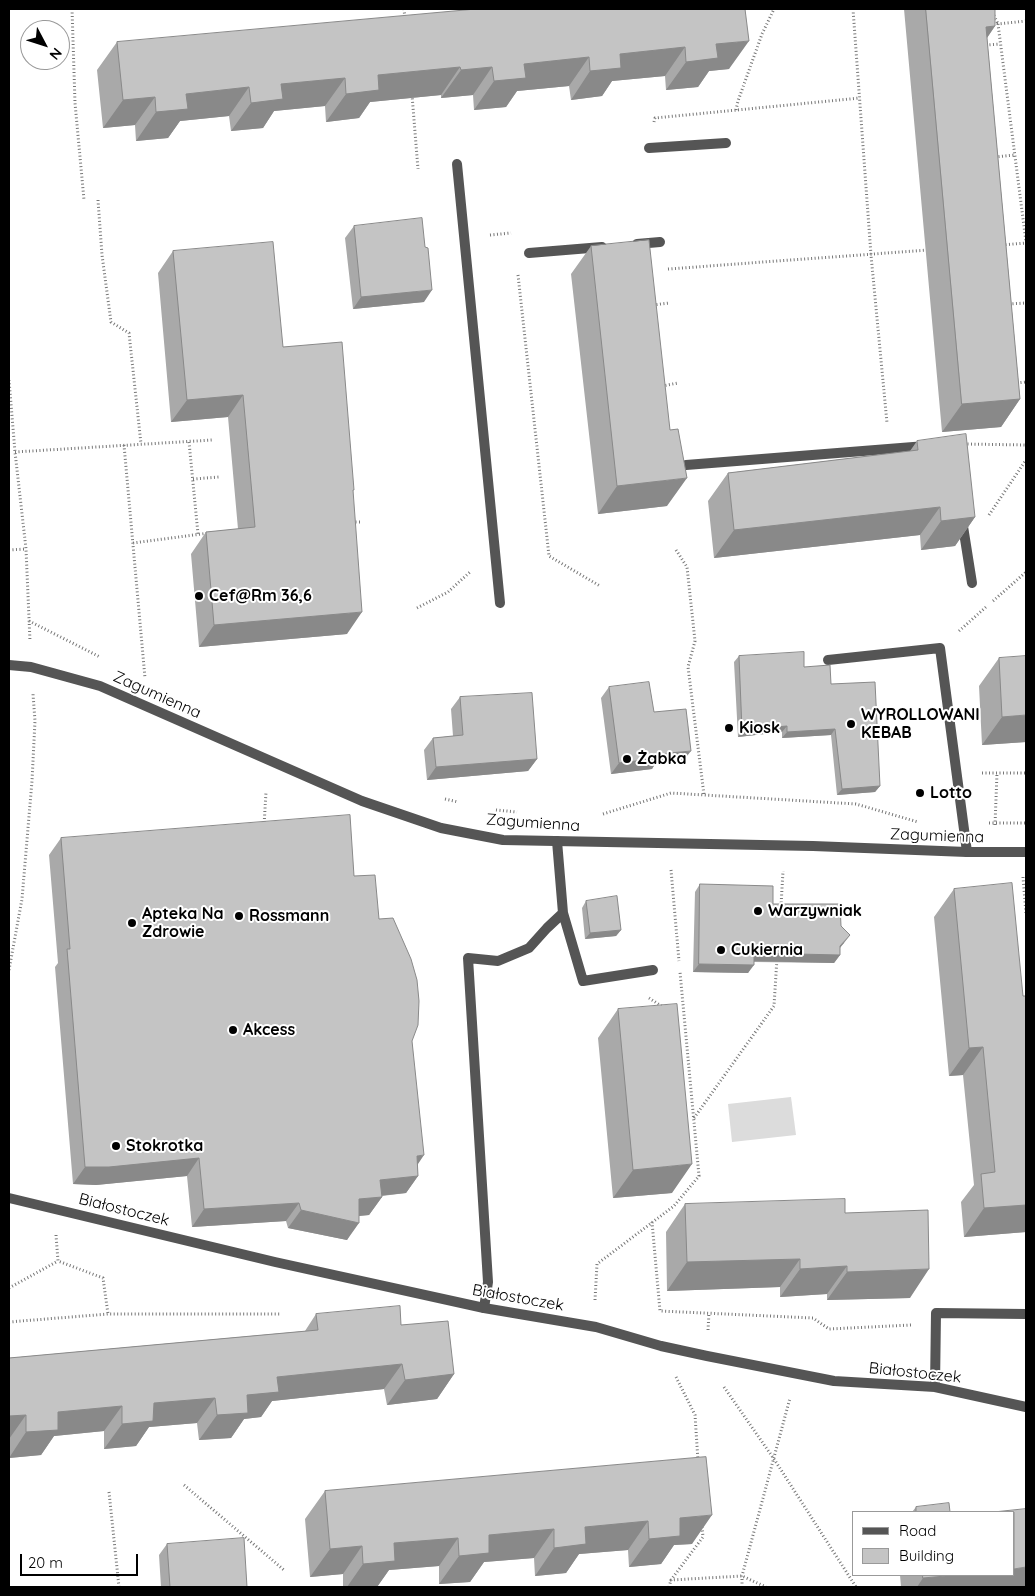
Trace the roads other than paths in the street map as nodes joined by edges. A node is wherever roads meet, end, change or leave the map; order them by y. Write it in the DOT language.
graph roads {
  1 [pos="726,142"];
  2 [pos="649,148"];
  3 [pos="457,164"];
  4 [pos="660,242"];
  5 [pos="529,253"];
  6 [pos="951,444"];
  7 [pos="686,465"];
  8 [pos="961,510"];
  9 [pos="972,584"];
  10 [pos="500,603"];
  11 [pos="828,660"];
  12 [pos="9,665"];
  13 [pos="558,841"];
  14 [pos="968,852"];
  15 [pos="1026,852"];
  16 [pos="563,913"];
  17 [pos="653,970"];
  18 [pos="9,1198"];
  19 [pos="488,1309"];
  20 [pos="1026,1314"];
  21 [pos="935,1387"];
  22 [pos="1026,1407"];
  1 -- 2 [label="street"];
  3 -- 10 [label="street"];
  4 -- 5 [label="street"];
  6 -- 7 [label="street"];
  8 -- 9 [label="street"];
  11 -- 14 [label="street"];
  12 -- 13 [label="street, Zagumienna"];
  13 -- 14 [label="street, Zagumienna"];
  13 -- 16 [label="street"];
  14 -- 15 [label="street, Zagumienna"];
  16 -- 17 [label="street"];
  16 -- 19 [label="street"];
  18 -- 19 [label="street, Białostoczek"];
  19 -- 21 [label="street, Białostoczek"];
  20 -- 21 [label="street"];
  21 -- 22 [label="street, Białostoczek"];
}
